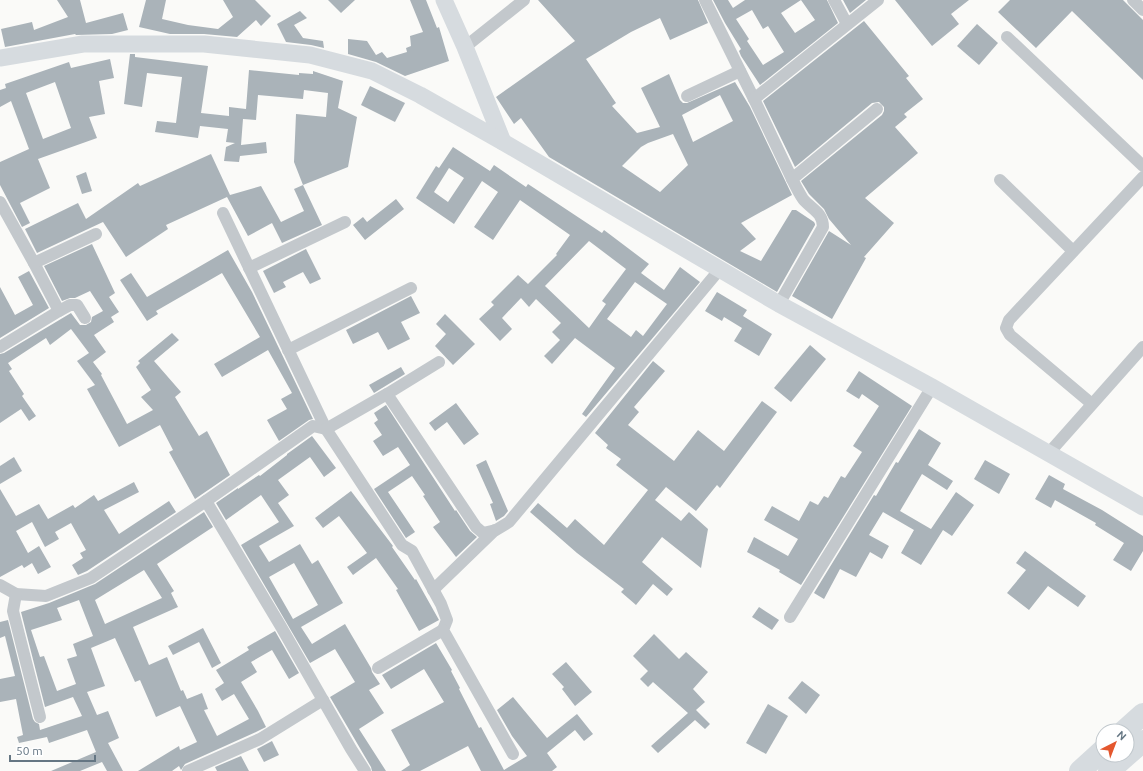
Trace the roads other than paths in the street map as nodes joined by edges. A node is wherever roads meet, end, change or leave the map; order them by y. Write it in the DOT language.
graph roads {
  1 [pos="444,0"];
  2 [pos="524,0"];
  3 [pos="705,0"];
  4 [pos="834,0"];
  5 [pos="878,0"];
  6 [pos="1133,0"];
  7 [pos="1143,10"];
  8 [pos="847,24"];
  9 [pos="1007,37"];
  10 [pos="465,47"];
  11 [pos="0,58"];
  12 [pos="740,70"];
  13 [pos="687,96"];
  14 [pos="754,99"];
  15 [pos="877,109"];
  16 [pos="503,142"];
  17 [pos="1143,166"];
  18 [pos="1143,177"];
  19 [pos="792,178"];
  20 [pos="1000,180"];
  21 [pos="0,202"];
  22 [pos="223,213"];
  23 [pos="345,222"];
  24 [pos="96,234"];
  25 [pos="1073,251"];
  26 [pos="34,263"];
  27 [pos="249,268"];
  28 [pos="720,269"];
  29 [pos="411,288"];
  30 [pos="778,304"];
  31 [pos="59,311"];
  32 [pos="85,318"];
  33 [pos="0,347"];
  34 [pos="1143,347"];
  35 [pos="288,350"];
  36 [pos="439,362"];
  37 [pos="932,387"];
  38 [pos="388,394"];
  39 [pos="1092,404"];
  40 [pos="326,429"];
  41 [pos="1048,454"];
  42 [pos="206,501"];
  43 [pos="1143,507"];
  44 [pos="496,530"];
  45 [pos="0,585"];
  46 [pos="433,590"];
  47 [pos="16,594"];
  48 [pos="790,617"];
  49 [pos="443,630"];
  50 [pos="378,668"];
  51 [pos="322,700"];
  52 [pos="1143,714"];
  53 [pos="40,717"];
  54 [pos="1133,723"];
  55 [pos="1143,741"];
  56 [pos="513,754"];
  57 [pos="1098,764"];
  58 [pos="188,771"];
  59 [pos="365,771"];
  1 -- 10 [label="street"];
  2 -- 10 [label="street"];
  3 -- 12 [label="street"];
  4 -- 8 [label="street"];
  5 -- 8 [label="street"];
  6 -- 7 [label="street"];
  8 -- 14 [label="street"];
  9 -- 17 [label="street"];
  10 -- 16 [label="street"];
  11 -- 16 [label="street"];
  12 -- 13 [label="street"];
  12 -- 14 [label="street"];
  14 -- 19 [label="street"];
  15 -- 19 [label="street"];
  16 -- 28 [label="street"];
  18 -- 25 [label="street"];
  19 -- 30 [label="street"];
  20 -- 25 [label="street"];
  21 -- 26 [label="street"];
  22 -- 27 [label="street"];
  23 -- 27 [label="street"];
  24 -- 26 [label="street"];
  25 -- 39 [label="street"];
  26 -- 31 [label="street"];
  27 -- 35 [label="street"];
  28 -- 30 [label="street"];
  28 -- 44 [label="street"];
  29 -- 35 [label="street"];
  30 -- 37 [label="street"];
  31 -- 32 [label="street"];
  31 -- 33 [label="street"];
  34 -- 39 [label="street"];
  35 -- 40 [label="street"];
  36 -- 38 [label="street"];
  37 -- 41 [label="street"];
  37 -- 48 [label="street"];
  38 -- 40 [label="street"];
  38 -- 44 [label="street"];
  39 -- 41 [label="street"];
  40 -- 42 [label="street"];
  40 -- 46 [label="street"];
  41 -- 43 [label="street"];
  42 -- 47 [label="street"];
  42 -- 51 [label="street"];
  44 -- 46 [label="street"];
  45 -- 47 [label="street"];
  46 -- 49 [label="street"];
  47 -- 53 [label="street"];
  49 -- 50 [label="street"];
  49 -- 56 [label="street"];
  51 -- 58 [label="street"];
  51 -- 59 [label="street"];
  52 -- 54 [label="highway"];
  55 -- 57 [label="highway"];
}
